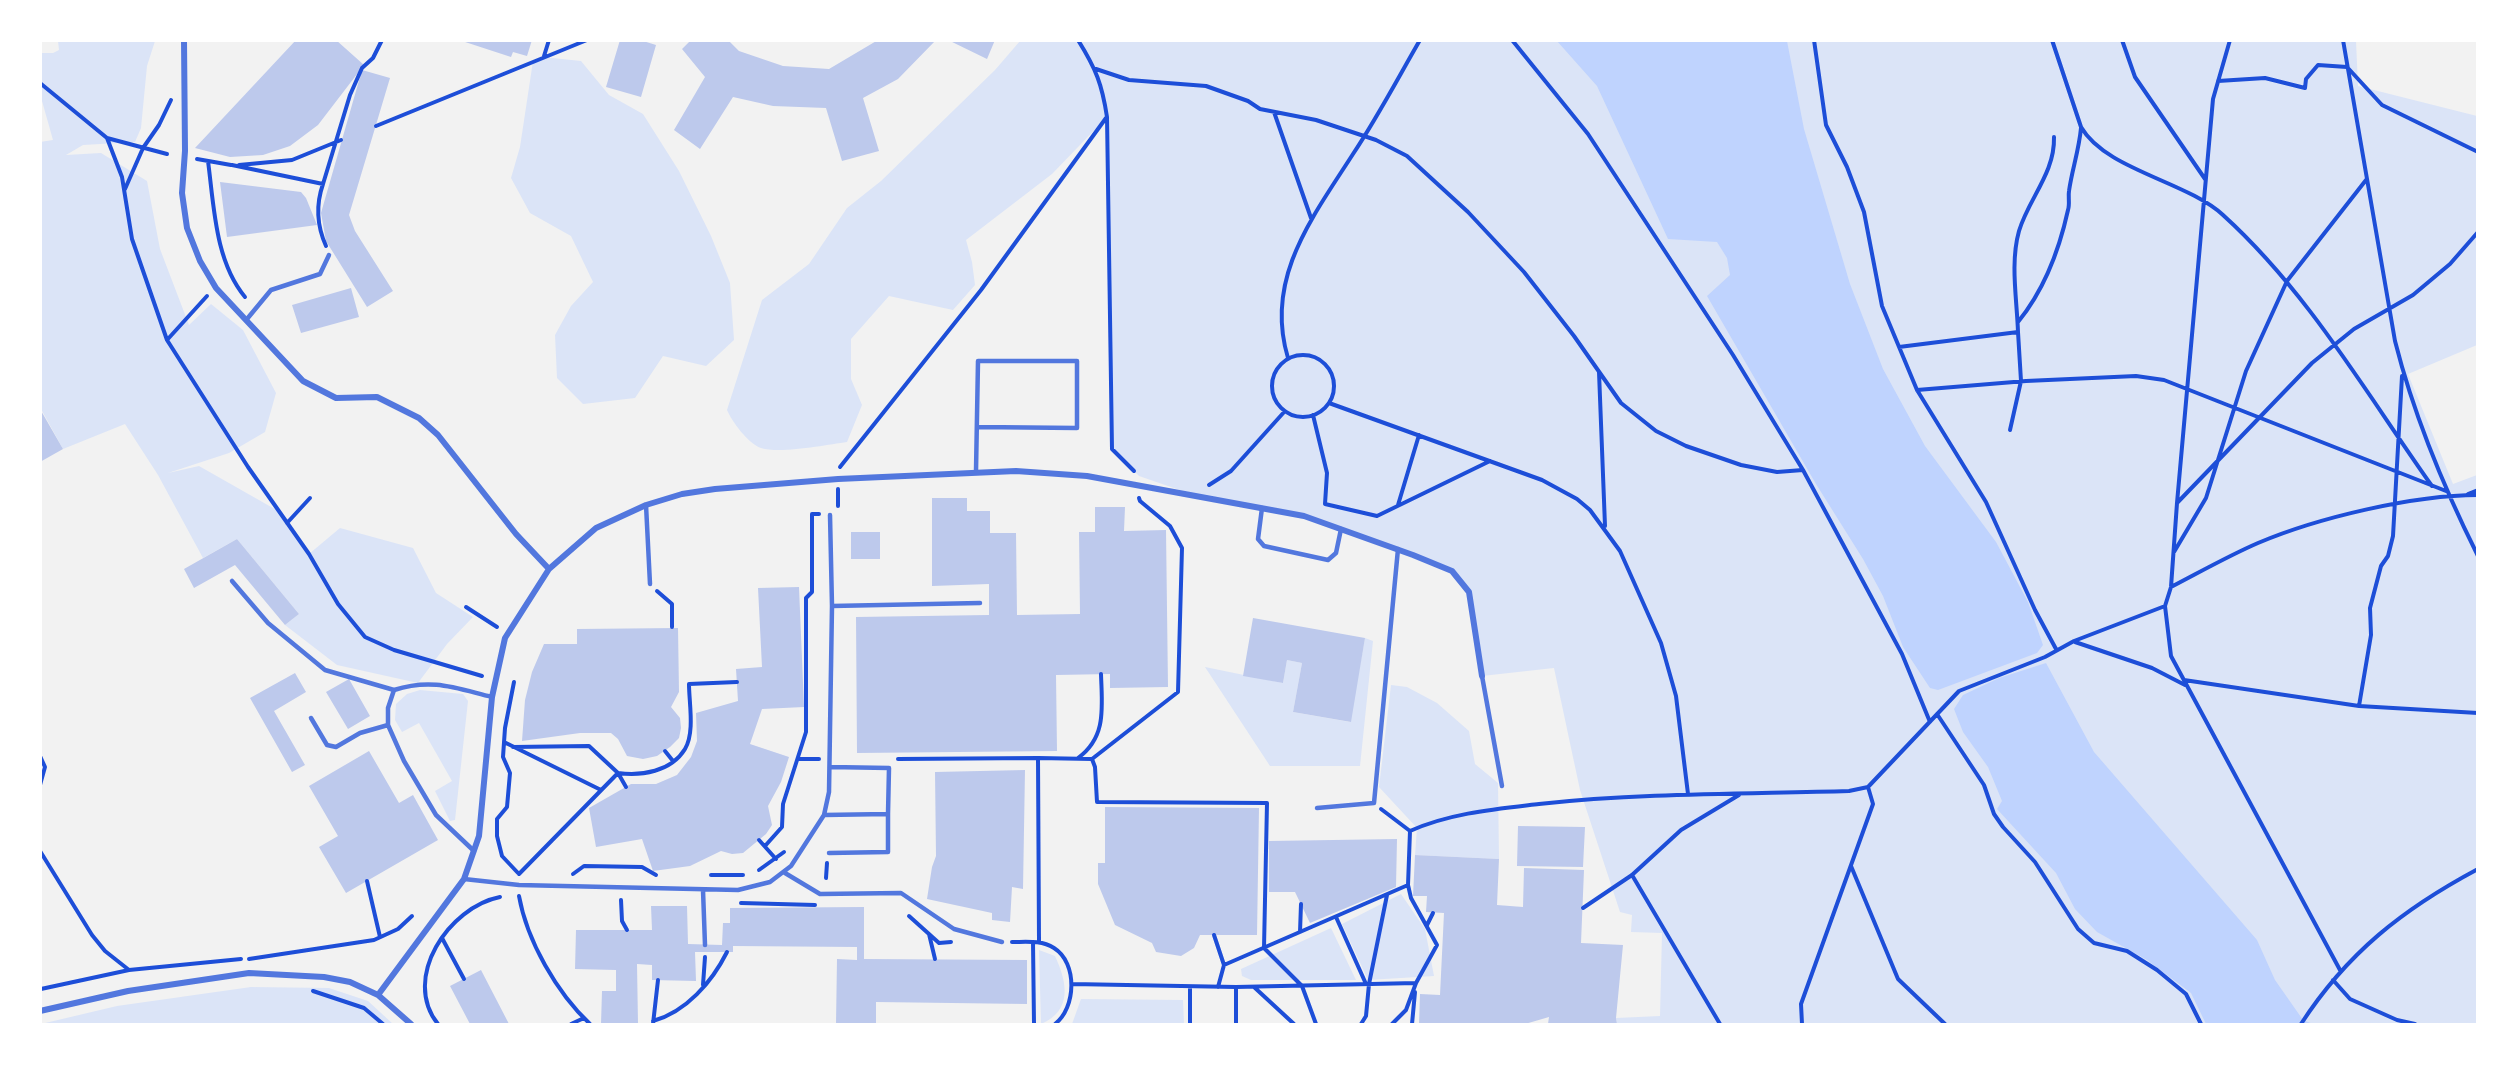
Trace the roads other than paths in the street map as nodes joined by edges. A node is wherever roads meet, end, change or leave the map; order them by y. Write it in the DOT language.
graph roads {
  1 [pos="184,40"];
  2 [pos="329,255"];
  3 [pos="247,319"];
  4 [pos="977,427"];
  5 [pos="976,471"];
  6 [pos="646,505"];
  7 [pos="1263,508"];
  8 [pos="830,515"];
  9 [pos="1341,529"];
  10 [pos="1398,549"];
  11 [pos="549,569"];
  12 [pos="232,580"];
  13 [pos="650,584"];
  14 [pos="980,603"];
  15 [pos="832,606"];
  16 [pos="1482,676"];
  17 [pos="394,690"];
  18 [pos="492,698"];
  19 [pos="311,718"];
  20 [pos="388,724"];
  21 [pos="830,767"];
  22 [pos="1502,786"];
  23 [pos="1317,808"];
  24 [pos="888,814"];
  25 [pos="824,815"];
  26 [pos="474,851"];
  27 [pos="829,853"];
  28 [pos="785,873"];
  29 [pos="464,879"];
  30 [pos="703,890"];
  31 [pos="1002,942"];
  32 [pos="705,945"];
  33 [pos="378,995"];
  34 [pos="40,1011"];
  35 [pos="411,1024"];
  1 -- 3 [label="street"];
  2 -- 3 [label="lane"];
  3 -- 11 [label="street"];
  4 -- 4 [label="lane"];
  4 -- 5 [label="lane"];
  5 -- 6 [label="street"];
  5 -- 7 [label="street"];
  6 -- 11 [label="street"];
  6 -- 13 [label="lane"];
  7 -- 9 [label="street"];
  7 -- 9 [label="lane"];
  8 -- 15 [label="lane"];
  9 -- 10 [label="street"];
  10 -- 16 [label="street"];
  10 -- 23 [label="lane"];
  11 -- 18 [label="street"];
  12 -- 17 [label="lane"];
  14 -- 15 [label="lane"];
  15 -- 21 [label="lane"];
  16 -- 22 [label="lane"];
  17 -- 18 [label="lane"];
  17 -- 20 [label="lane"];
  18 -- 26 [label="street"];
  19 -- 20 [label="lane"];
  20 -- 26 [label="lane"];
  21 -- 24 [label="lane"];
  21 -- 25 [label="lane"];
  24 -- 25 [label="lane"];
  24 -- 27 [label="lane"];
  25 -- 28 [label="lane"];
  26 -- 29 [label="street"];
  28 -- 30 [label="lane"];
  28 -- 31 [label="lane"];
  29 -- 30 [label="lane"];
  29 -- 33 [label="street"];
  30 -- 32 [label="lane"];
  33 -- 34 [label="street"];
  33 -- 35 [label="street"];
}
